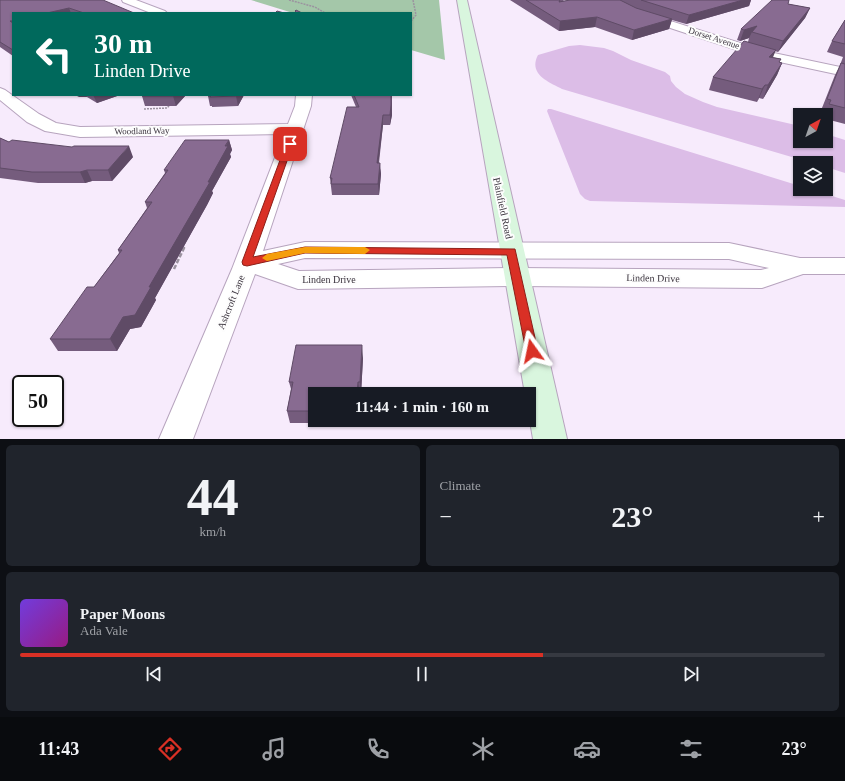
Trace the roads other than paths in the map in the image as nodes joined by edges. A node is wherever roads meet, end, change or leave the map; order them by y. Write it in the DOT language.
graph roads {
  1 [pos="127,0"];
  2 [pos="462,0"];
  3 [pos="609,0"];
  4 [pos="158,12"];
  5 [pos="845,72"];
  6 [pos="0,93"];
  7 [pos="304,96"];
  8 [pos="295,129"];
  9 [pos="247,262"];
  10 [pos="514,264"];
  11 [pos="845,266"];
  12 [pos="176,439"];
  13 [pos="550,439"];
  1 -- 4 [label="street"];
  2 -- 10 [label="main road, Plainfield Road"];
  3 -- 5 [label="street, Dorset Avenue"];
  6 -- 8 [label="street, Woodland Way"];
  7 -- 8 [label="street, Ashcroft Lane"];
  8 -- 9 [label="street, Ashcroft Lane"];
  9 -- 10 [label="street, Linden Drive"];
  9 -- 12 [label="street, Ashcroft Lane"];
  10 -- 11 [label="street, Linden Drive"];
  10 -- 13 [label="main road, Plainfield Road"];
}
